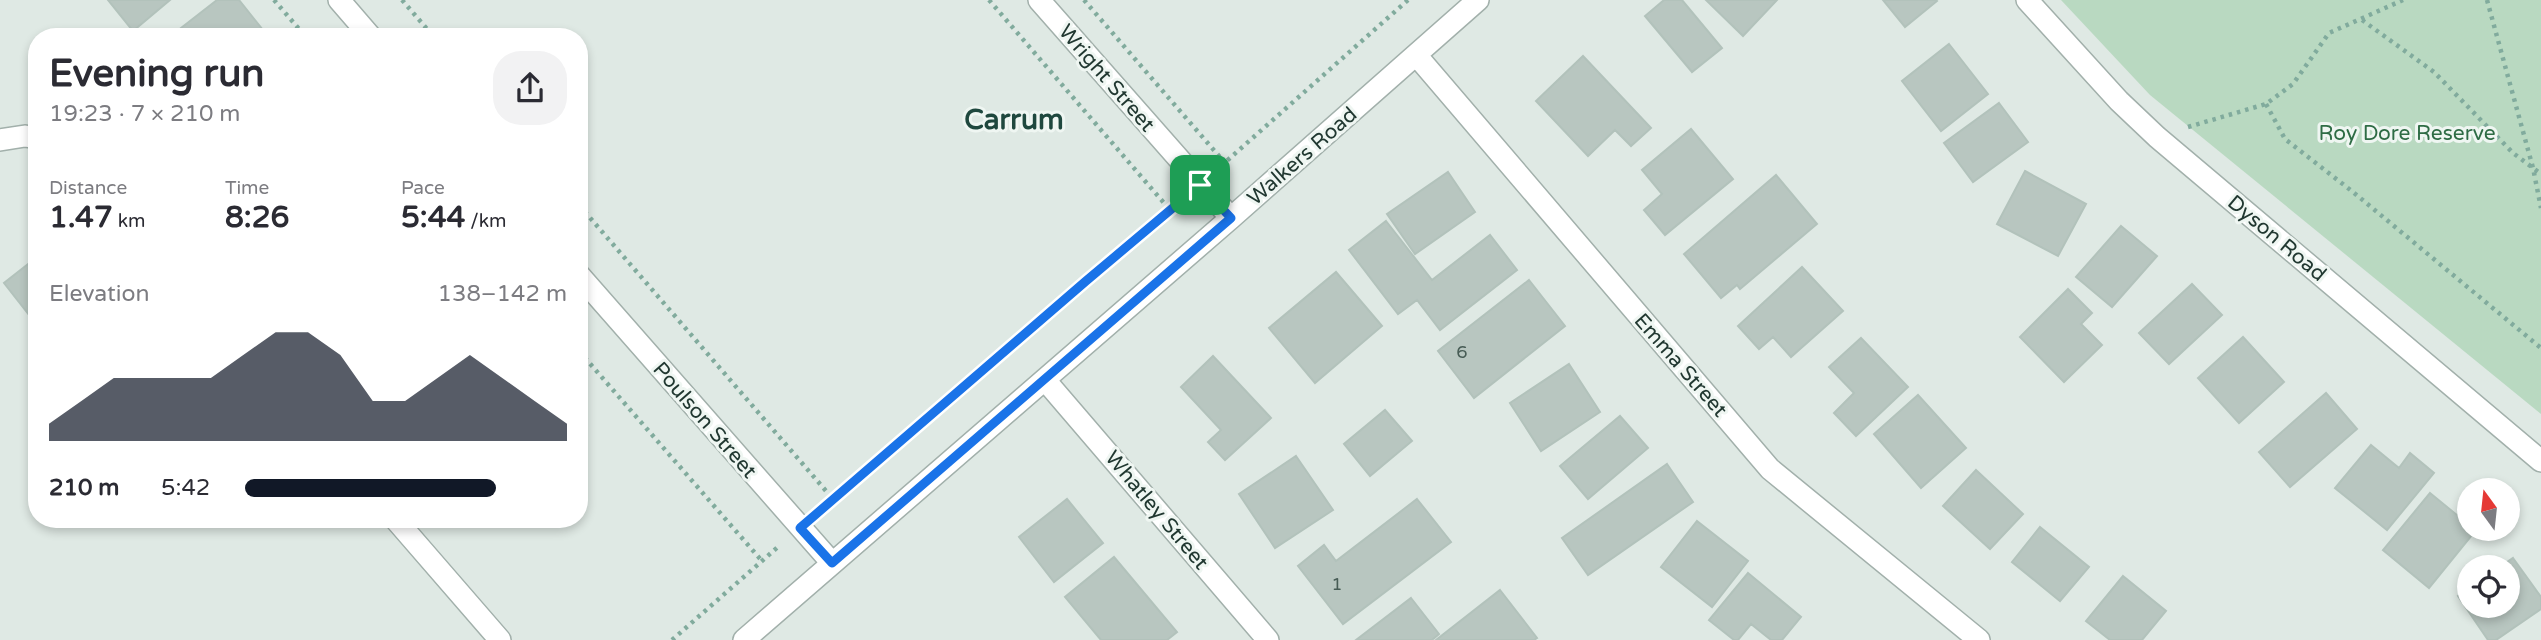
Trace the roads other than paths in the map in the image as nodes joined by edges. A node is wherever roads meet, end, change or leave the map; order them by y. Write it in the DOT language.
graph roads {
  1 [pos="339,0"];
  2 [pos="1039,0"];
  3 [pos="2027,0"];
  4 [pos="1476,1"];
  5 [pos="363,28"];
  6 [pos="1417,56"];
  7 [pos="28,136"];
  8 [pos="0,139"];
  9 [pos="1231,218"];
  10 [pos="588,285"];
  11 [pos="1045,380"];
  12 [pos="2541,461"];
  13 [pos="403,528"];
  14 [pos="832,563"];
  15 [pos="500,640"];
  16 [pos="744,640"];
  17 [pos="1269,640"];
  18 [pos="1979,640"];
  1 -- 5 [label="street"];
  2 -- 9 [label="street, Wright Street"];
  3 -- 12 [label="street, Dyson Road"];
  4 -- 6 [label="street, Walkers Road"];
  6 -- 9 [label="street, Walkers Road"];
  6 -- 18 [label="street, Emma Street"];
  7 -- 8 [label="street"];
  9 -- 11 [label="street, Walkers Road"];
  10 -- 14 [label="street, Poulson Street"];
  11 -- 14 [label="street, Walkers Road"];
  11 -- 17 [label="street, Whatley Street"];
  13 -- 15 [label="street"];
  14 -- 16 [label="street, Walkers Road"];
}
